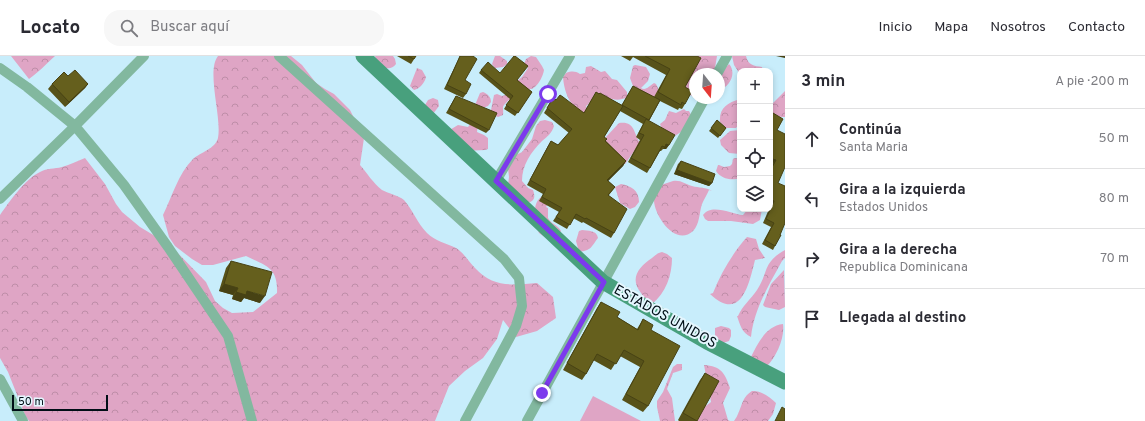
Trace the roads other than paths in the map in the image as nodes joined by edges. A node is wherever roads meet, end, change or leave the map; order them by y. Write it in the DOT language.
graph roads {
  1 [pos="144,56"];
  2 [pos="279,56"];
  3 [pos="363,56"];
  4 [pos="570,56"];
  5 [pos="727,56"];
  6 [pos="0,68"];
  7 [pos="721,68"];
  8 [pos="701,104"];
  9 [pos="75,126"];
  10 [pos="496,181"];
  11 [pos="0,199"];
  12 [pos="604,282"];
  13 [pos="0,378"];
  14 [pos="785,382"];
  15 [pos="23,421"];
  16 [pos="252,421"];
  17 [pos="465,421"];
  18 [pos="527,421"];
  1 -- 9 [label="street"];
  2 -- 17 [label="street"];
  3 -- 10 [label="street, ESTADOS UNIDOS"];
  4 -- 10 [label="street"];
  5 -- 7 [label="street"];
  6 -- 9 [label="street"];
  8 -- 12 [label="street"];
  9 -- 11 [label="street"];
  9 -- 16 [label="street"];
  10 -- 12 [label="street, ESTADOS UNIDOS"];
  12 -- 14 [label="street, ESTADOS UNIDOS"];
  12 -- 18 [label="street"];
  13 -- 15 [label="street"];
}
